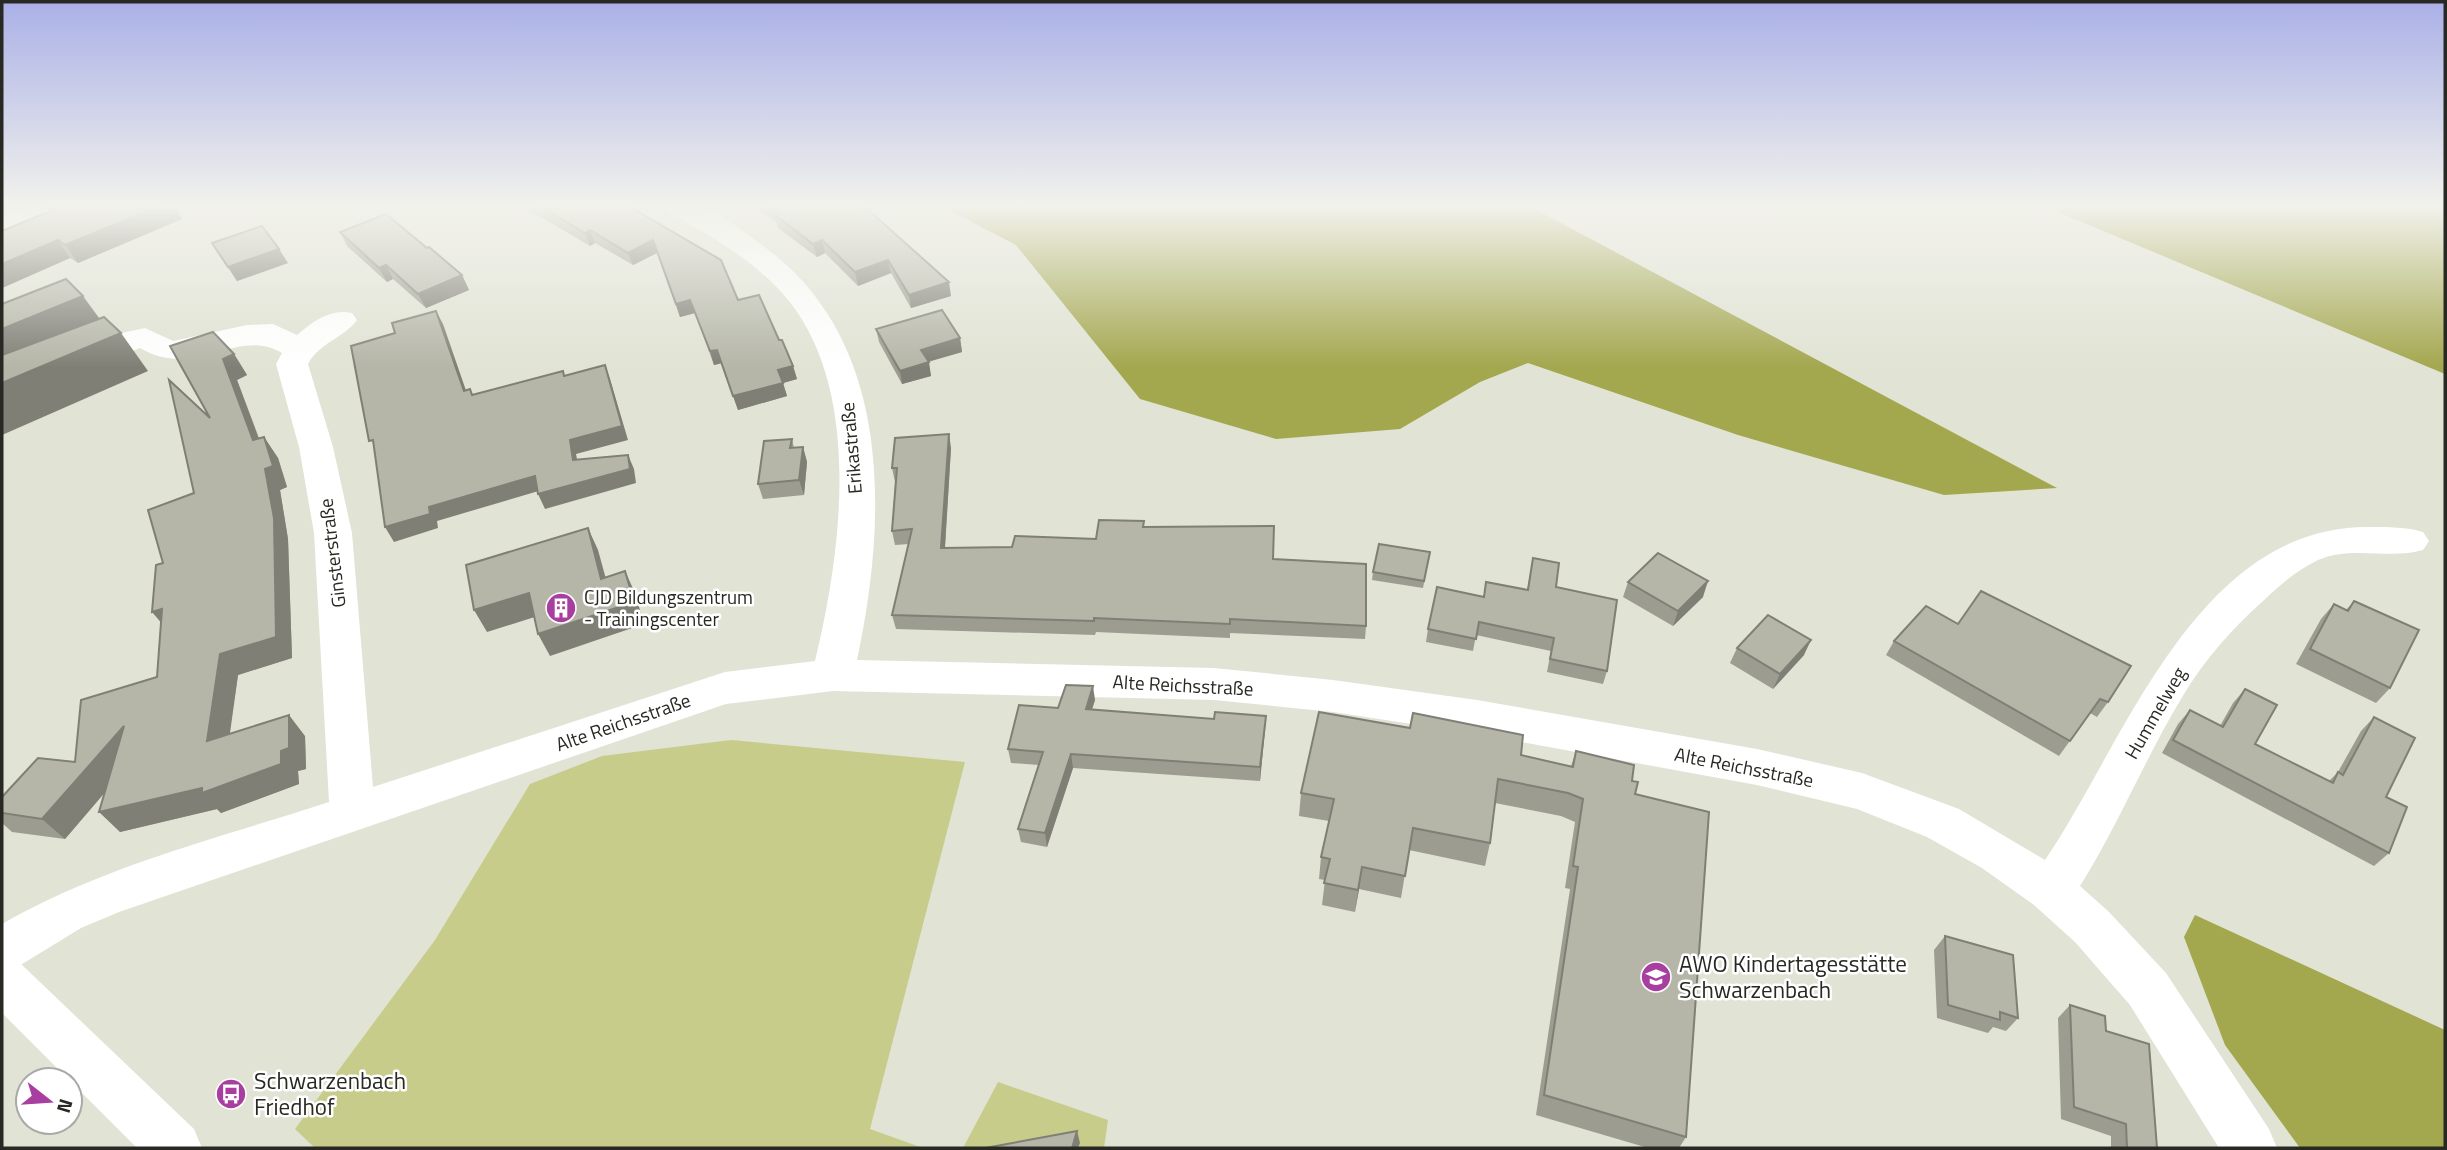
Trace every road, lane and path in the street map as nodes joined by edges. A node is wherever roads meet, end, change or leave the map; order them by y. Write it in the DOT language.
graph roads {
  1 [pos="765,261"];
  2 [pos="341,320"];
  3 [pos="299,349"];
  4 [pos="2,392"];
  5 [pos="2410,541"];
  6 [pos="833,675"];
  7 [pos="352,814"];
  8 [pos="2051,890"];
  9 [pos="2,950"];
  10 [pos="2,979"];
  11 [pos="175,1148"];
  12 [pos="2250,1148"];
  1 -- 6 [label="street, Erikastraße"];
  2 -- 3 [label="street"];
  3 -- 4 [label="street"];
  3 -- 7 [label="street, Ginsterstraße"];
  5 -- 8 [label="street, Hummelweg"];
  6 -- 7 [label="street, Alte Reichsstraße"];
  6 -- 8 [label="street, Alte Reichsstraße"];
  7 -- 9 [label="street, Alte Reichsstraße"];
  8 -- 12 [label="street, Alte Reichsstraße"];
  10 -- 11 [label="street"];
}
